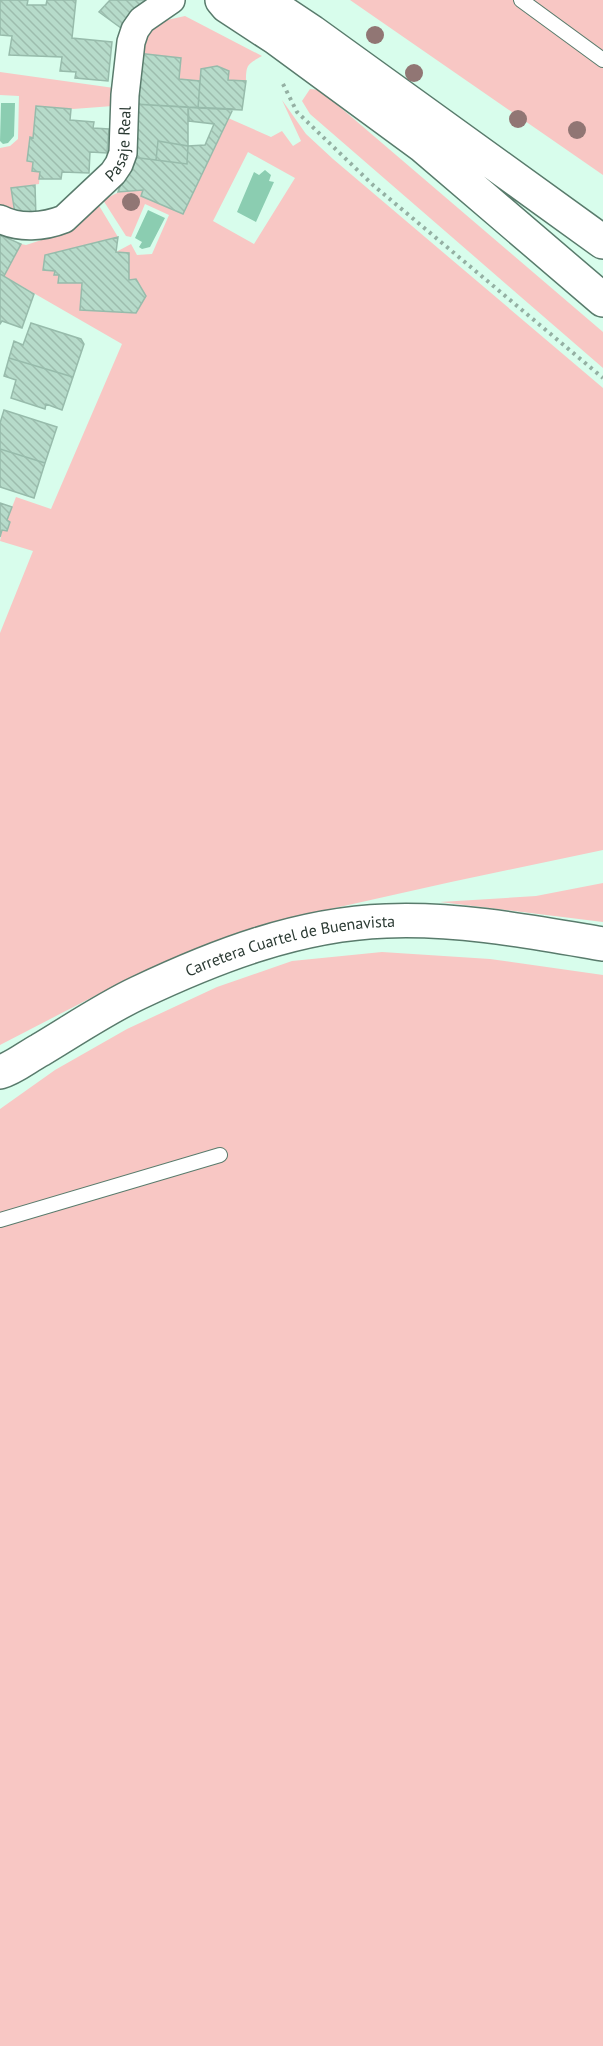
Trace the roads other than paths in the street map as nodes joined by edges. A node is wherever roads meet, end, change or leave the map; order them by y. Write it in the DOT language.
graph roads {
  1 [pos="171,0"];
  2 [pos="222,0"];
  3 [pos="264,0"];
  4 [pos="298,0"];
  5 [pos="521,0"];
  6 [pos="312,32"];
  7 [pos="603,60"];
  8 [pos="0,219"];
  9 [pos="603,242"];
  10 [pos="603,300"];
  11 [pos="603,944"];
  12 [pos="2,1072"];
  13 [pos="220,1155"];
  14 [pos="0,1220"];
  1 -- 8 [label="street, Pasaje Real"];
  2 -- 10 [label="main road"];
  3 -- 6 [label="main road"];
  4 -- 6 [label="main road"];
  5 -- 7 [label="lane"];
  6 -- 9 [label="main road"];
  11 -- 12 [label="main road, Carretera Cuartel de Buenavista"];
  13 -- 14 [label="lane"];
}
